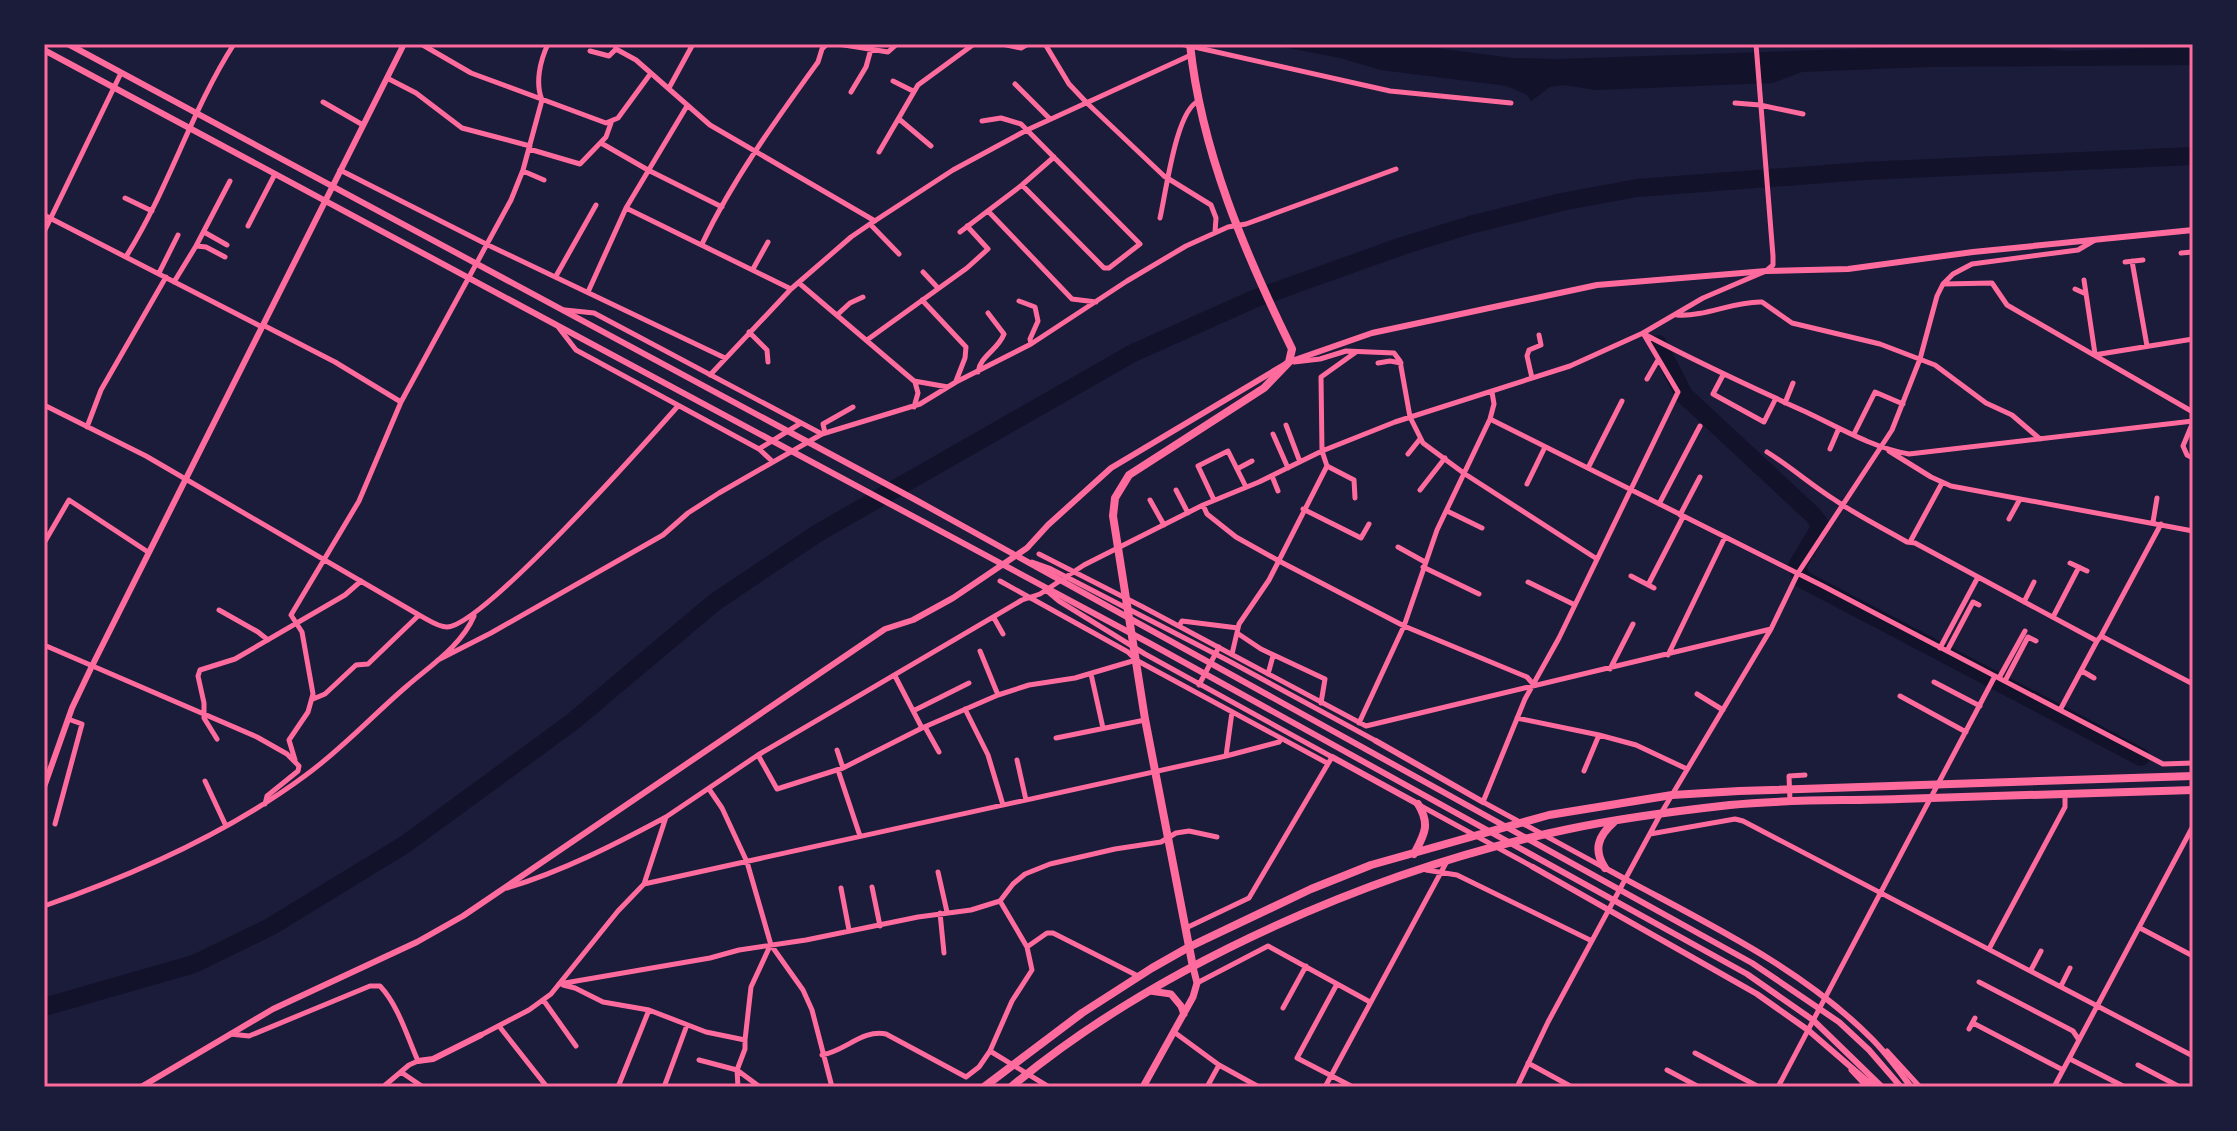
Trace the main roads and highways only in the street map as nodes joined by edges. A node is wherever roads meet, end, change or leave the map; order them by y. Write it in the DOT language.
graph roads {
  1 [pos="1188,47"];
  2 [pos="2193,776"];
  3 [pos="2193,790"];
  4 [pos="1418,804"];
  5 [pos="1614,821"];
  6 [pos="1414,854"];
  7 [pos="1605,868"];
  8 [pos="1189,947"];
  9 [pos="1193,967"];
  10 [pos="1150,991"];
  11 [pos="1184,1014"];
  12 [pos="984,1087"];
  13 [pos="1011,1087"];
  14 [pos="1143,1087"];
  1 -- 8 [label="main road"];
  2 -- 6 [label="main road"];
  3 -- 5 [label="main road"];
  4 -- 6 [label="main road"];
  5 -- 7 [label="main road"];
  5 -- 9 [label="main road"];
  6 -- 8 [label="main road"];
  8 -- 9 [label="main road"];
  8 -- 12 [label="main road"];
  9 -- 10 [label="main road"];
  9 -- 11 [label="main road"];
  10 -- 11 [label="main road"];
  10 -- 13 [label="main road"];
  11 -- 14 [label="main road"];
}
